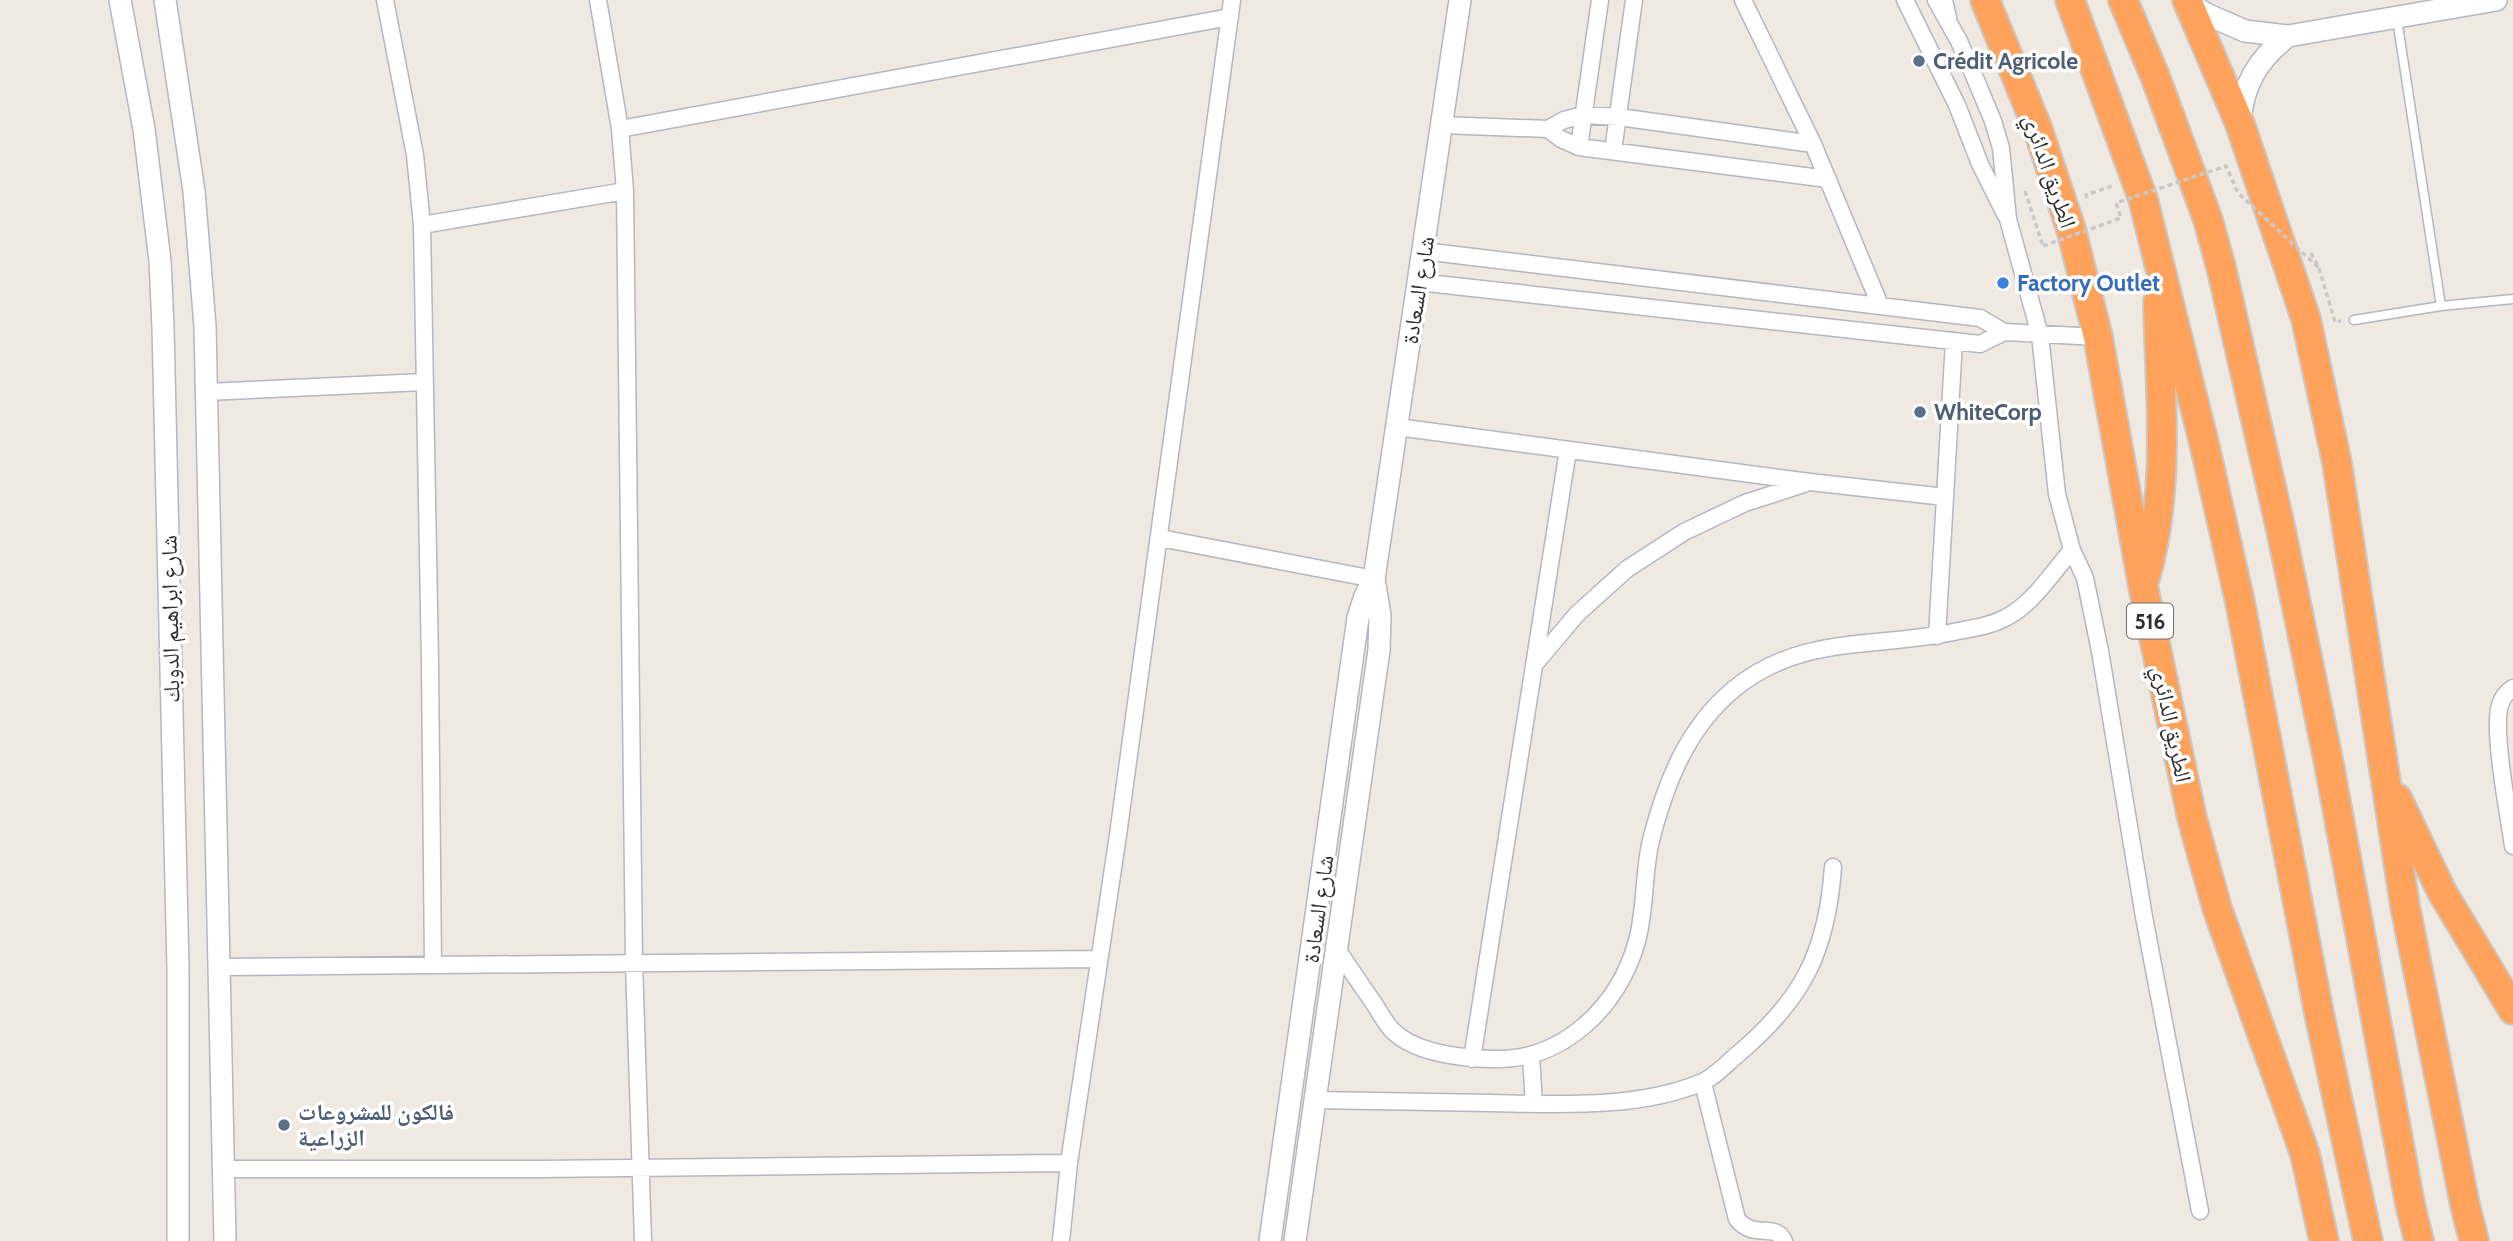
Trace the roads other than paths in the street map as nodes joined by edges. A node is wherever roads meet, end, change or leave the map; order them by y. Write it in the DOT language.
graph roads {
  1 [pos="120,0"];
  2 [pos="165,0"];
  3 [pos="385,0"];
  4 [pos="598,0"];
  5 [pos="1232,0"];
  6 [pos="1460,0"];
  7 [pos="1600,0"];
  8 [pos="1634,0"];
  9 [pos="1743,0"];
  10 [pos="1905,0"];
  11 [pos="1936,0"];
  12 [pos="1948,0"];
  13 [pos="1985,0"];
  14 [pos="2070,0"];
  15 [pos="2123,0"];
  16 [pos="2496,0"];
  17 [pos="2188,1"];
  18 [pos="1230,17"];
  19 [pos="2396,18"];
  20 [pos="2288,36"];
  21 [pos="1959,41"];
  22 [pos="1583,115"];
  23 [pos="1619,117"];
  24 [pos="2240,124"];
  25 [pos="1442,125"];
  26 [pos="620,129"];
  27 [pos="1548,129"];
  28 [pos="1813,144"];
  29 [pos="1579,146"];
  30 [pos="1613,151"];
  31 [pos="1828,179"];
  32 [pos="625,191"];
  33 [pos="2008,219"];
  34 [pos="422,225"];
  35 [pos="1423,251"];
  36 [pos="2157,254"];
  37 [pos="1419,282"];
  38 [pos="2513,299"];
  39 [pos="1880,305"];
  40 [pos="2441,306"];
  41 [pos="2354,320"];
  42 [pos="2004,332"];
  43 [pos="2040,335"];
  44 [pos="2098,337"];
  45 [pos="1954,341"];
  46 [pos="424,382"];
  47 [pos="207,392"];
  48 [pos="1397,426"];
  49 [pos="1567,450"];
  50 [pos="1810,482"];
  51 [pos="1945,497"];
  52 [pos="1160,538"];
  53 [pos="2072,550"];
  54 [pos="1374,579"];
  55 [pos="2143,586"];
  56 [pos="1937,636"];
  57 [pos="1533,666"];
  58 [pos="2513,688"];
  59 [pos="2382,763"];
  60 [pos="2513,846"];
  61 [pos="1833,867"];
  62 [pos="1337,949"];
  63 [pos="1099,959"];
  64 [pos="634,963"];
  65 [pos="433,965"];
  66 [pos="221,967"];
  67 [pos="2513,1010"];
  68 [pos="1531,1056"];
  69 [pos="1472,1059"];
  70 [pos="1703,1083"];
  71 [pos="1315,1100"];
  72 [pos="1534,1104"];
  73 [pos="1069,1163"];
  74 [pos="640,1168"];
  75 [pos="224,1169"];
  76 [pos="2200,1211"];
  77 [pos="178,1241"];
  78 [pos="225,1241"];
  79 [pos="643,1241"];
  80 [pos="1061,1241"];
  81 [pos="1270,1241"];
  82 [pos="1295,1241"];
  83 [pos="1784,1241"];
  84 [pos="2324,1241"];
  85 [pos="2368,1241"];
  86 [pos="2419,1241"];
  87 [pos="2474,1241"];
  1 -- 77 [label="street, شارع ابراهيم الدوبك"];
  2 -- 47 [label="street, شارع ابراهيم الدوبك"];
  3 -- 34 [label="street"];
  4 -- 26 [label="street"];
  5 -- 18 [label="street"];
  6 -- 25 [label="street, شارع السعادة"];
  7 -- 22 [label="street"];
  8 -- 23 [label="street"];
  9 -- 28 [label="street"];
  10 -- 33 [label="street"];
  11 -- 21 [label="street"];
  12 -- 21 [label="lane"];
  13 -- 44 [label="highway, الطريق الدائري / 516"];
  14 -- 36 [label="highway, 516"];
  15 -- 86 [label="highway"];
  16 -- 19 [label="street"];
  17 -- 20 [label="street"];
  17 -- 24 [label="highway"];
  18 -- 26 [label="street"];
  18 -- 52 [label="street"];
  19 -- 20 [label="street"];
  19 -- 40 [label="lane"];
  20 -- 24 [label="street"];
  21 -- 33 [label="street"];
  22 -- 23 [label="street"];
  22 -- 27 [label="street"];
  22 -- 29 [label="street"];
  23 -- 28 [label="street"];
  23 -- 30 [label="street"];
  24 -- 59 [label="highway"];
  25 -- 27 [label="street"];
  25 -- 35 [label="street, شارع السعادة"];
  26 -- 32 [label="street"];
  27 -- 29 [label="street"];
  28 -- 31 [label="street"];
  29 -- 30 [label="street"];
  30 -- 31 [label="street"];
  31 -- 39 [label="street"];
  32 -- 34 [label="street"];
  32 -- 64 [label="street"];
  33 -- 43 [label="street"];
  34 -- 46 [label="street"];
  35 -- 37 [label="street, شارع السعادة"];
  35 -- 39 [label="street"];
  36 -- 55 [label="highway, 516"];
  36 -- 85 [label="highway, 516"];
  37 -- 45 [label="street"];
  37 -- 48 [label="street, شارع السعادة"];
  38 -- 40 [label="lane"];
  39 -- 42 [label="street"];
  40 -- 41 [label="lane"];
  42 -- 43 [label="street"];
  42 -- 45 [label="street"];
  43 -- 44 [label="street"];
  43 -- 53 [label="street"];
  44 -- 55 [label="highway, الطريق الدائري / 516"];
  45 -- 51 [label="street"];
  46 -- 47 [label="street"];
  46 -- 65 [label="street"];
  47 -- 66 [label="street, شارع ابراهيم الدوبك"];
  48 -- 49 [label="street"];
  48 -- 54 [label="street, شارع السعادة"];
  49 -- 50 [label="street"];
  49 -- 57 [label="street"];
  50 -- 51 [label="street"];
  50 -- 57 [label="street"];
  51 -- 56 [label="street"];
  52 -- 54 [label="street"];
  52 -- 63 [label="street"];
  53 -- 56 [label="street"];
  53 -- 76 [label="street"];
  54 -- 62 [label="street, شارع السعادة"];
  54 -- 81 [label="street, شارع السعادة"];
  55 -- 84 [label="highway, الطريق الدائري / 516"];
  56 -- 68 [label="street"];
  57 -- 69 [label="street"];
  58 -- 60 [label="street"];
  59 -- 67 [label="highway"];
  59 -- 87 [label="highway"];
  61 -- 70 [label="street"];
  62 -- 69 [label="street"];
  62 -- 71 [label="street, شارع السعادة"];
  63 -- 64 [label="street"];
  63 -- 73 [label="street"];
  64 -- 65 [label="street"];
  64 -- 74 [label="street"];
  65 -- 66 [label="street"];
  66 -- 75 [label="street, شارع ابراهيم الدوبك"];
  68 -- 69 [label="street"];
  68 -- 72 [label="street"];
  70 -- 72 [label="street"];
  70 -- 83 [label="street"];
  71 -- 72 [label="street"];
  71 -- 82 [label="street, شارع السعادة"];
  73 -- 74 [label="street"];
  73 -- 80 [label="street"];
  74 -- 75 [label="street"];
  74 -- 79 [label="street"];
  75 -- 78 [label="street, شارع ابراهيم الدوبك"];
}
